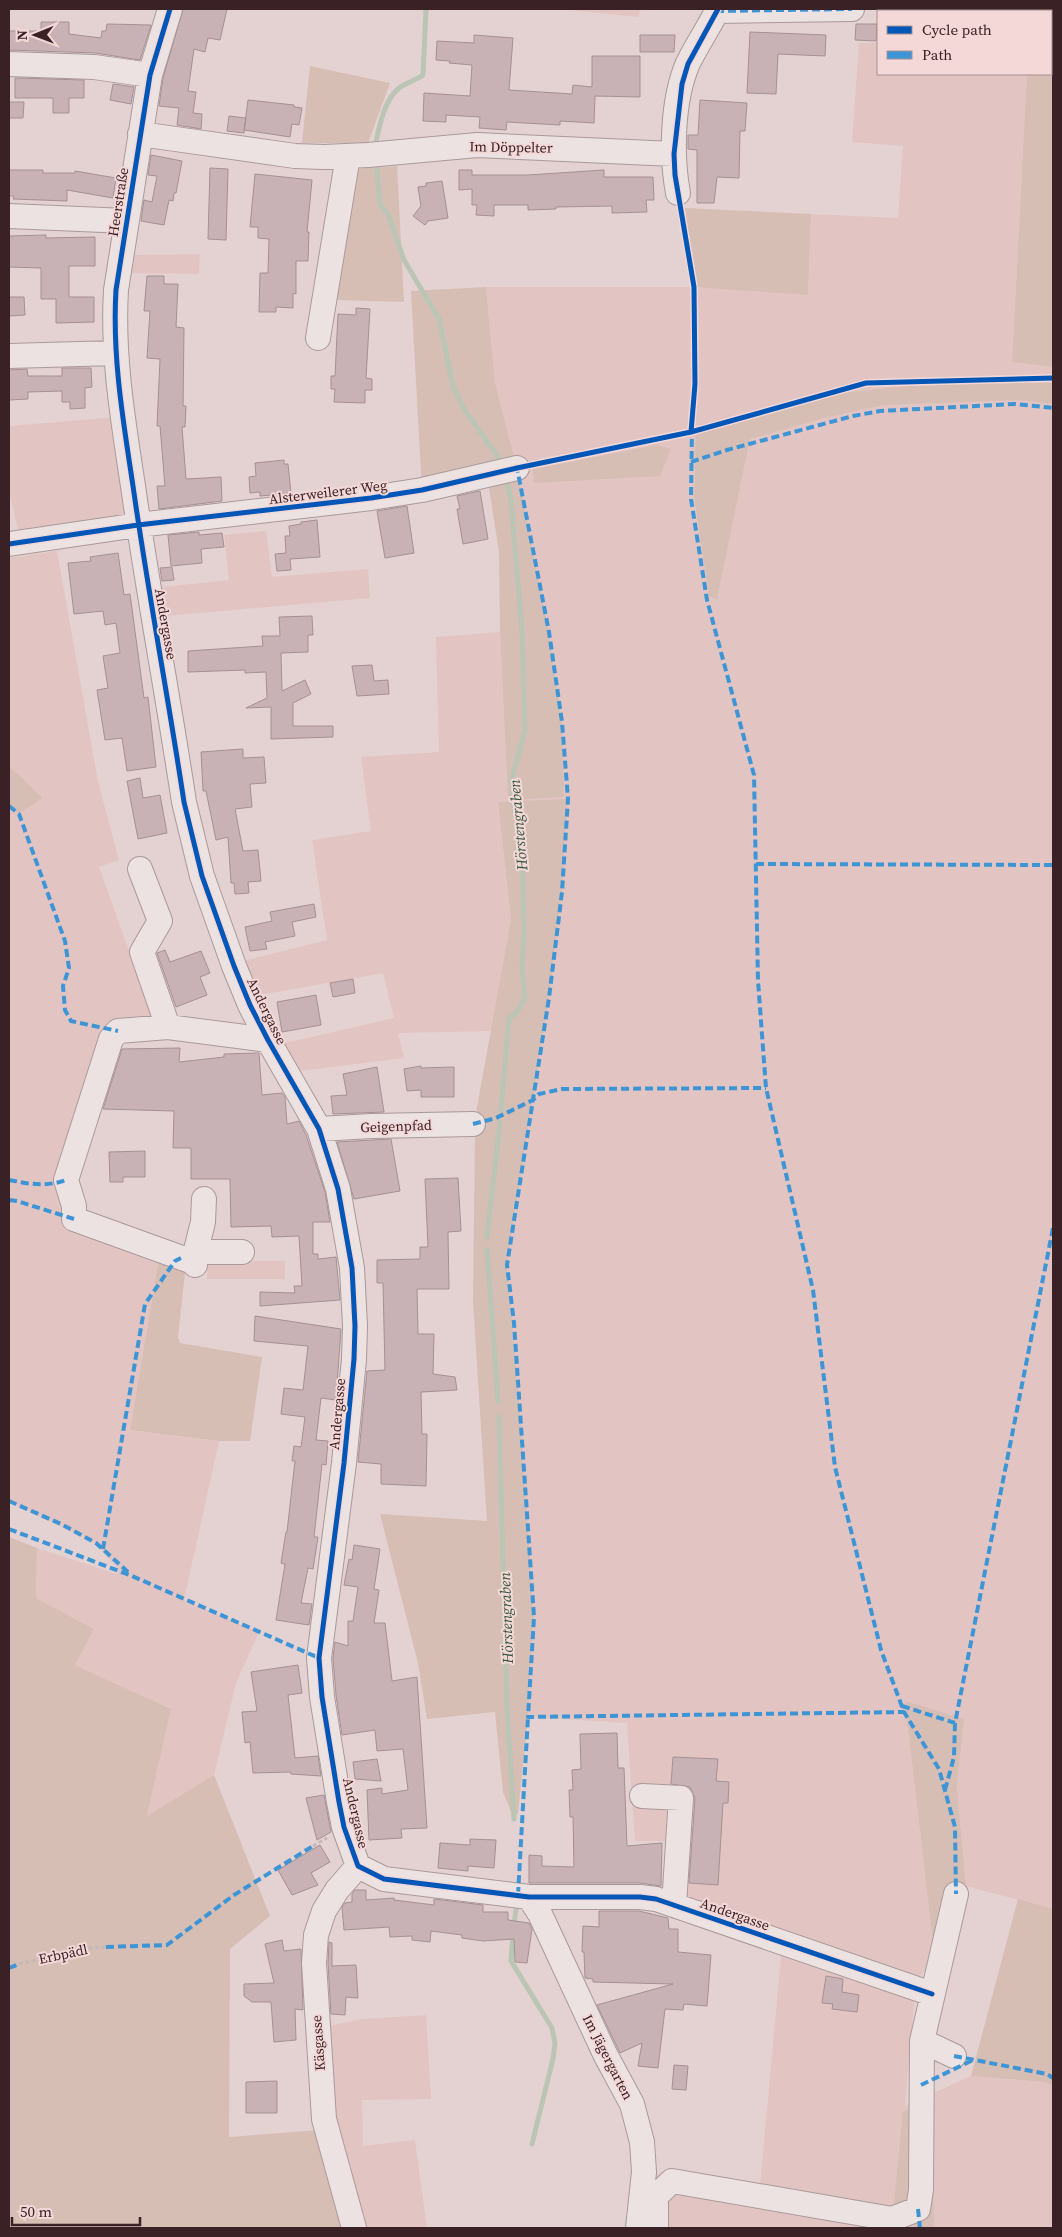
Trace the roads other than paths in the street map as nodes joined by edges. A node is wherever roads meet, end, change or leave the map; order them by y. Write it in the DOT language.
graph roads {
  1 [pos="170,9"];
  2 [pos="852,9"];
  3 [pos="717,10"];
  4 [pos="9,64"];
  5 [pos="150,74"];
  6 [pos="140,134"];
  7 [pos="674,154"];
  8 [pos="348,156"];
  9 [pos="678,194"];
  10 [pos="9,216"];
  11 [pos="127,221"];
  12 [pos="318,338"];
  13 [pos="115,353"];
  14 [pos="9,356"];
  15 [pos="120,402"];
  16 [pos="517,468"];
  17 [pos="138,525"];
  18 [pos="9,544"];
  19 [pos="140,869"];
  20 [pos="168,1027"];
  21 [pos="268,1040"];
  22 [pos="473,1124"];
  23 [pos="319,1129"];
  24 [pos="204,1199"];
  25 [pos="242,1252"];
  26 [pos="195,1260"];
  27 [pos="642,1796"];
  28 [pos="358,1866"];
  29 [pos="956,1894"];
  30 [pos="529,1897"];
  31 [pos="674,1904"];
  32 [pos="932,1994"];
  33 [pos="922,2041"];
  34 [pos="954,2056"];
  35 [pos="354,2228"];
  36 [pos="638,2228"];
  37 [pos="656,2228"];
  1 -- 5 [label="street, Heerstraße"];
  2 -- 3 [label="street"];
  3 -- 7 [label="street"];
  4 -- 5 [label="street"];
  5 -- 6 [label="street, Heerstraße"];
  6 -- 8 [label="street, Im Döppelter"];
  6 -- 11 [label="street, Heerstraße"];
  7 -- 8 [label="street, Im Döppelter"];
  7 -- 9 [label="street"];
  8 -- 12 [label="street"];
  10 -- 11 [label="street"];
  11 -- 13 [label="street, Heerstraße"];
  13 -- 14 [label="street"];
  13 -- 15 [label="street, Heerstraße"];
  15 -- 17 [label="street, Andergasse"];
  16 -- 17 [label="street, Alsterweilerer Weg"];
  17 -- 18 [label="street, Alsterweilerer Weg"];
  17 -- 21 [label="street, Andergasse"];
  19 -- 20 [label="street"];
  20 -- 21 [label="street"];
  20 -- 26 [label="street"];
  21 -- 23 [label="street, Andergasse"];
  22 -- 23 [label="street, Geigenpfad"];
  23 -- 28 [label="street, Andergasse"];
  24 -- 26 [label="street"];
  25 -- 26 [label="street"];
  27 -- 31 [label="street"];
  28 -- 30 [label="street, Andergasse"];
  28 -- 35 [label="street, Käsgasse"];
  29 -- 32 [label="street"];
  30 -- 31 [label="street, Andergasse"];
  30 -- 36 [label="street, Im Jägergarten"];
  31 -- 32 [label="street, Andergasse"];
  32 -- 33 [label="street"];
  33 -- 34 [label="street"];
  33 -- 37 [label="street"];
}
